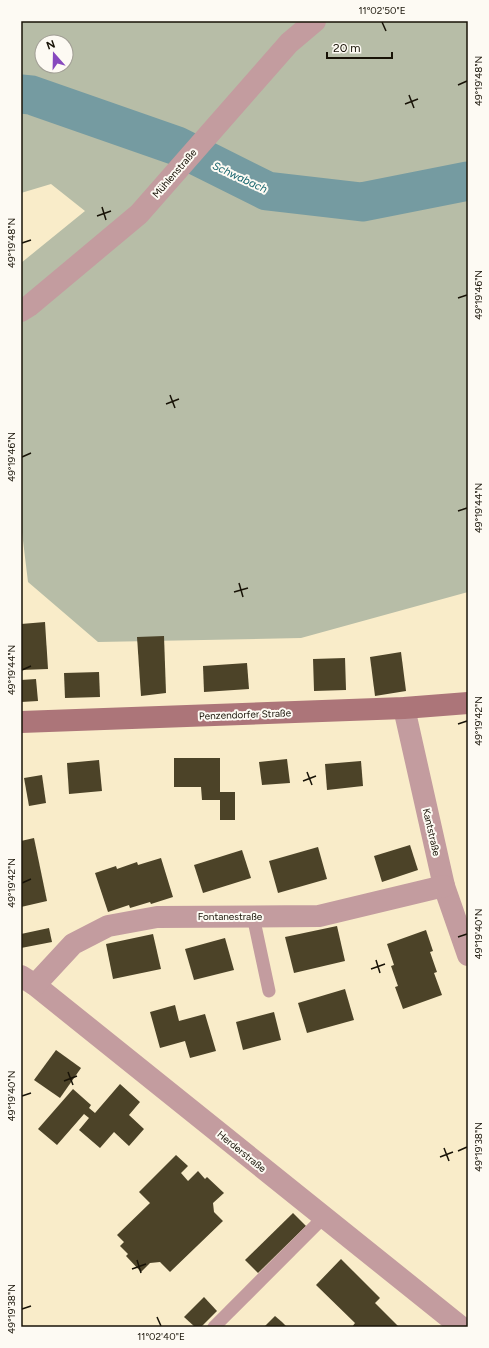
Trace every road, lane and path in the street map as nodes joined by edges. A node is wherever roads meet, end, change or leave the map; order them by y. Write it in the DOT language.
graph roads {
  1 [pos="315,21"];
  2 [pos="21,311"];
  3 [pos="468,703"];
  4 [pos="404,708"];
  5 [pos="21,722"];
  6 [pos="444,886"];
  7 [pos="253,916"];
  8 [pos="468,955"];
  9 [pos="28,981"];
  10 [pos="269,991"];
  11 [pos="324,1217"];
  12 [pos="214,1327"];
  13 [pos="461,1327"];
  1 -- 2 [label="street, Mühlenstraße"];
  3 -- 4 [label="main road, Penzendorfer Straße"];
  4 -- 5 [label="main road, Penzendorfer Straße"];
  4 -- 6 [label="street, Kantstraße"];
  6 -- 7 [label="street, Fontanestraße"];
  6 -- 8 [label="street, Kantstraße"];
  7 -- 9 [label="street, Fontanestraße"];
  7 -- 10 [label="lane"];
  9 -- 11 [label="street, Herderstraße"];
  11 -- 12 [label="lane"];
  11 -- 13 [label="street, Herderstraße"];
}
